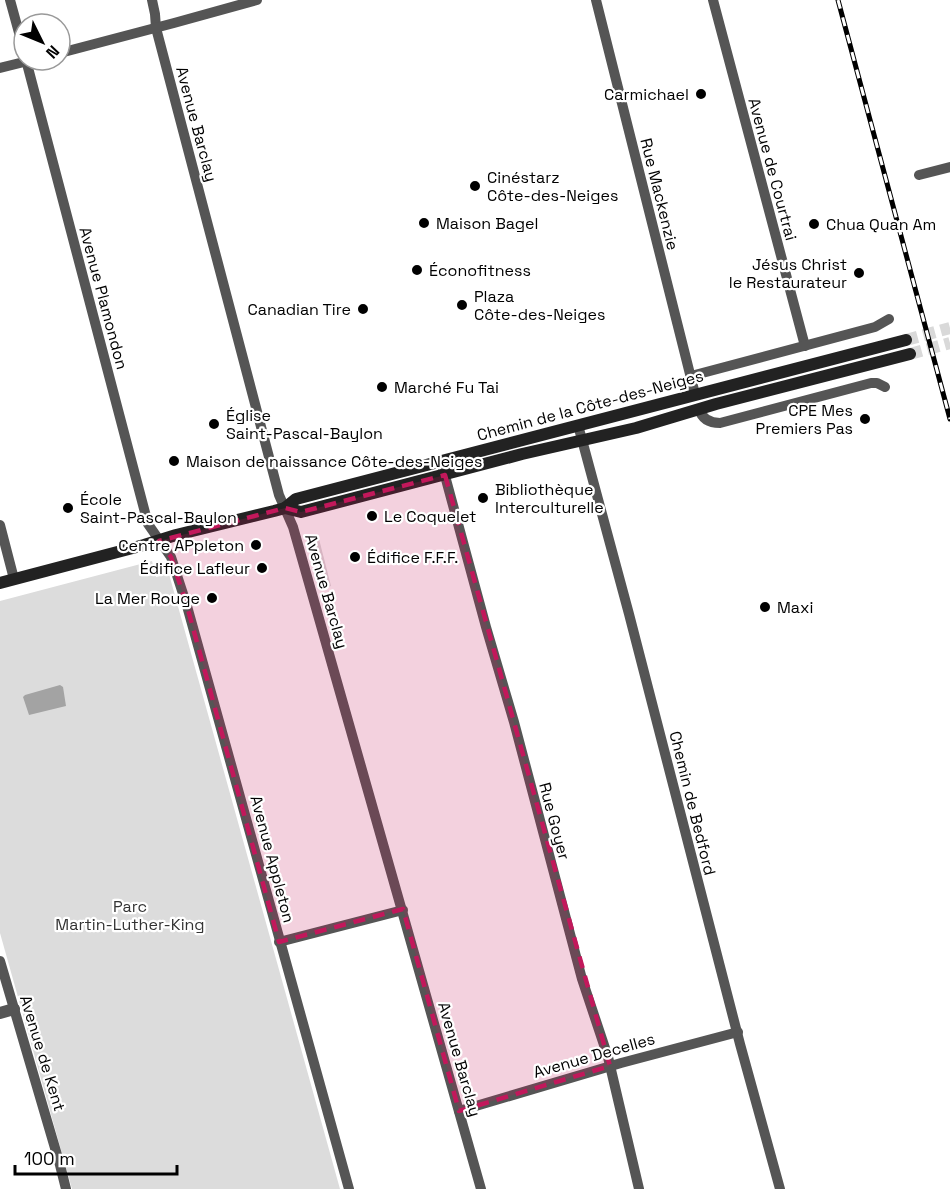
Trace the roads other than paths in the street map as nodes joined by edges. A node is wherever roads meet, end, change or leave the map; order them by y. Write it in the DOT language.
graph roads {
  1 [pos="152,0"];
  2 [pos="257,0"];
  3 [pos="596,0"];
  4 [pos="713,0"];
  5 [pos="156,28"];
  6 [pos="72,50"];
  7 [pos="31,72"];
  8 [pos="950,167"];
  9 [pos="919,176"];
  10 [pos="889,319"];
  11 [pos="906,340"];
  12 [pos="805,346"];
  13 [pos="910,354"];
  14 [pos="691,376"];
  15 [pos="885,387"];
  16 [pos="695,394"];
  17 [pos="699,409"];
  18 [pos="578,425"];
  19 [pos="582,440"];
  20 [pos="441,461"];
  21 [pos="445,475"];
  22 [pos="285,508"];
  23 [pos="0,525"];
  24 [pos="159,541"];
  25 [pos="14,579"];
  26 [pos="0,583"];
  27 [pos="403,909"];
  28 [pos="279,942"];
  29 [pos="0,961"];
  30 [pos="14,1010"];
  31 [pos="0,1013"];
  32 [pos="738,1032"];
  33 [pos="610,1066"];
  34 [pos="459,1111"];
  35 [pos="66,1189"];
  36 [pos="349,1189"];
  37 [pos="481,1189"];
  38 [pos="639,1189"];
  39 [pos="780,1189"];
  1 -- 5 [label="street, Avenue Barclay"];
  2 -- 5 [label="street"];
  3 -- 14 [label="street, Rue Mackenzie"];
  4 -- 12 [label="street, Avenue de Courtrai"];
  5 -- 6 [label="street"];
  5 -- 22 [label="street, Avenue Barclay"];
  7 -- 24 [label="street, Avenue Plamondon"];
  8 -- 9 [label="street"];
  10 -- 12 [label="street, Chemin de la Côte-des-Neiges"];
  11 -- 16 [label="main road, Chemin de la Côte-des-Neiges"];
  12 -- 14 [label="street, Chemin de la Côte-des-Neiges"];
  13 -- 17 [label="main road, Chemin de la Côte-des-Neiges"];
  14 -- 16 [label="street, Rue Mackenzie"];
  15 -- 17 [label="street, Chemin de la Côte-des-Neiges"];
  16 -- 18 [label="main road, Chemin de la Côte-des-Neiges"];
  17 -- 19 [label="main road, Chemin de la Côte-des-Neiges"];
  18 -- 19 [label="street, Chemin de Bedford"];
  18 -- 20 [label="main road, Chemin de la Côte-des-Neiges"];
  19 -- 21 [label="main road, Chemin de la Côte-des-Neiges"];
  19 -- 32 [label="street, Chemin de Bedford"];
  20 -- 21 [label="street, Rue Goyer"];
  20 -- 22 [label="main road, Chemin de la Côte-des-Neiges"];
  21 -- 22 [label="main road, Chemin de la Côte-des-Neiges"];
  21 -- 33 [label="street, Rue Goyer"];
  22 -- 24 [label="main road, Chemin de la Côte-des-Neiges"];
  22 -- 27 [label="street, Avenue Barclay"];
  23 -- 25 [label="street"];
  24 -- 25 [label="main road, Chemin de la Côte-des-Neiges"];
  24 -- 28 [label="street, Avenue Appleton"];
  25 -- 26 [label="main road, Chemin de la Côte-des-Neiges"];
  27 -- 28 [label="street"];
  27 -- 34 [label="street, Avenue Barclay"];
  28 -- 36 [label="street, Avenue Appleton"];
  29 -- 30 [label="street, Avenue de Kent"];
  30 -- 31 [label="street"];
  30 -- 35 [label="street, Avenue de Kent"];
  32 -- 33 [label="street, Avenue Decelles"];
  32 -- 39 [label="street, Chemin de Bedford"];
  33 -- 34 [label="street, Avenue Decelles"];
  33 -- 38 [label="street, Rue Goyer"];
  34 -- 37 [label="street, Avenue Barclay"];
}
